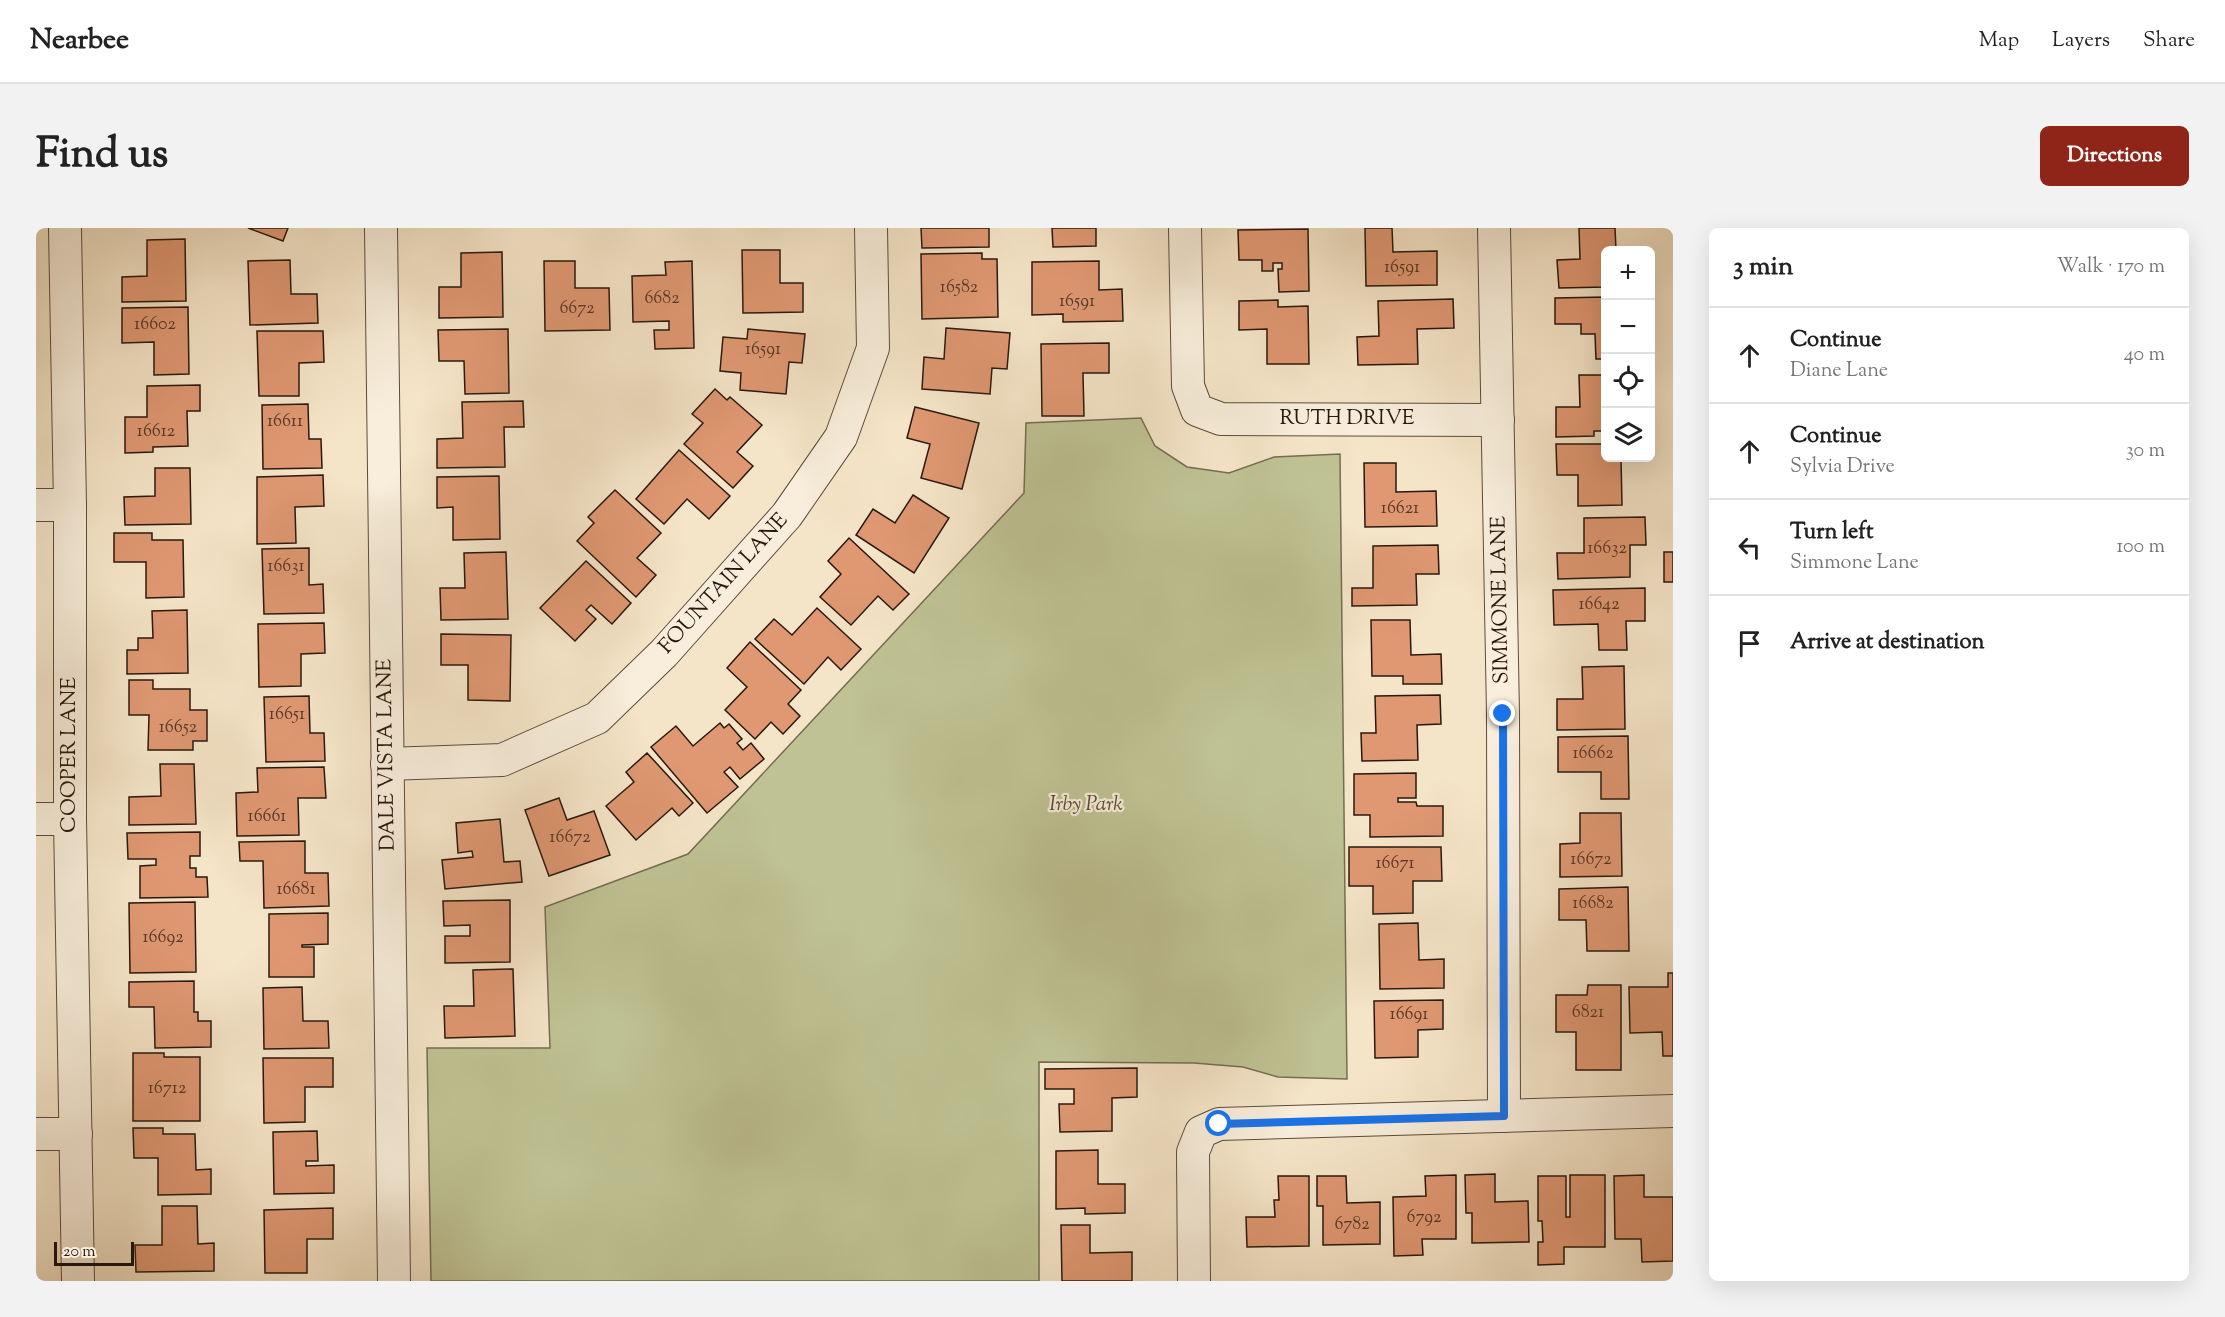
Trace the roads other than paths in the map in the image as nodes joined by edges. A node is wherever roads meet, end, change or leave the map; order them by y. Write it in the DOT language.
graph roads {
  1 [pos="65,228"];
  2 [pos="381,228"];
  3 [pos="872,228"];
  4 [pos="1185,228"];
  5 [pos="1494,228"];
  6 [pos="1498,420"];
  7 [pos="36,505"];
  8 [pos="70,505"];
  9 [pos="387,764"];
  10 [pos="36,819"];
  11 [pos="70,819"];
  12 [pos="1673,1111"];
  13 [pos="1504,1116"];
  14 [pos="36,1134"];
  15 [pos="76,1134"];
  16 [pos="78,1281"];
  17 [pos="394,1281"];
  18 [pos="1194,1281"];
  1 -- 8 [label="street, COOPER LANE"];
  2 -- 9 [label="street, DALE VISTA LANE"];
  3 -- 9 [label="street, FOUNTAIN LANE"];
  4 -- 6 [label="street, RUTH DRIVE"];
  5 -- 6 [label="street, SIMMONE LANE"];
  6 -- 13 [label="street, SIMMONE LANE"];
  7 -- 8 [label="street"];
  8 -- 11 [label="street, COOPER LANE"];
  9 -- 17 [label="street, DALE VISTA LANE"];
  10 -- 11 [label="street"];
  11 -- 15 [label="street, COOPER LANE"];
  12 -- 13 [label="street"];
  13 -- 18 [label="street"];
  14 -- 15 [label="street"];
  15 -- 16 [label="street, COOPER LANE"];
}
